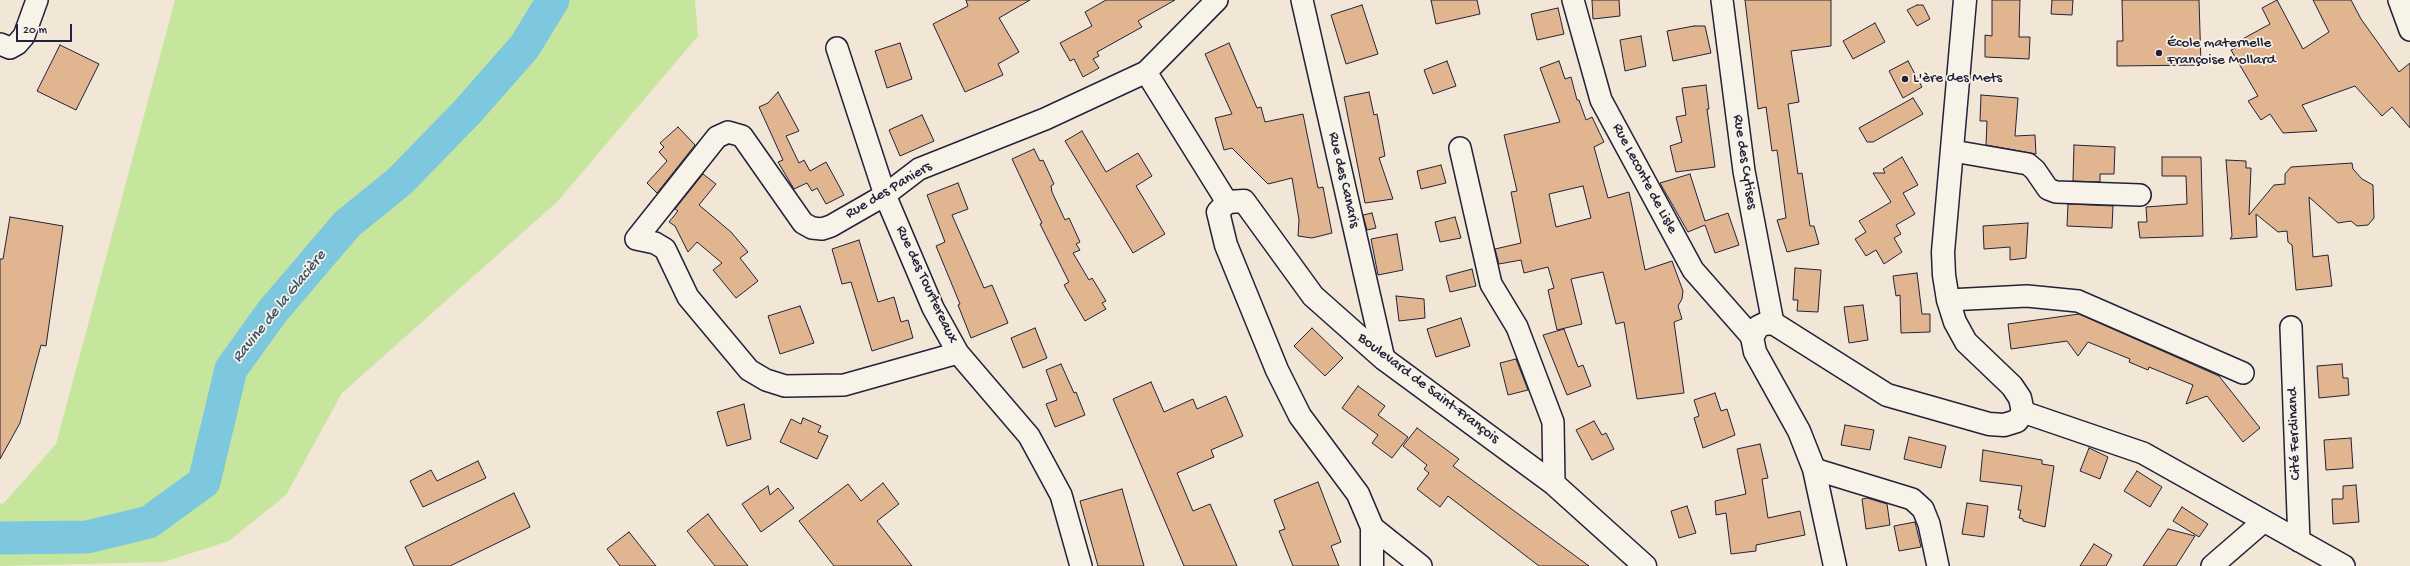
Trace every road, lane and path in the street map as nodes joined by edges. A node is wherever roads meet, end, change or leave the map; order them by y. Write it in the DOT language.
graph roads {
  1 [pos="37,0"];
  2 [pos="1217,0"];
  3 [pos="1302,0"];
  4 [pos="1573,0"];
  5 [pos="1722,0"];
  6 [pos="1965,0"];
  7 [pos="2399,0"];
  8 [pos="2410,30"];
  9 [pos="0,44"];
  10 [pos="838,48"];
  11 [pos="1146,72"];
  12 [pos="1460,148"];
  13 [pos="1953,151"];
  14 [pos="885,195"];
  15 [pos="2140,195"];
  16 [pos="1227,202"];
  17 [pos="1948,300"];
  18 [pos="1773,324"];
  19 [pos="2291,327"];
  20 [pos="1752,337"];
  21 [pos="958,354"];
  22 [pos="1384,359"];
  23 [pos="2243,372"];
  24 [pos="2024,412"];
  25 [pos="1814,469"];
  26 [pos="1554,484"];
  27 [pos="2264,521"];
  28 [pos="1372,527"];
  29 [pos="2299,541"];
  30 [pos="1081,566"];
  31 [pos="1372,566"];
  32 [pos="1421,566"];
  33 [pos="1645,566"];
  34 [pos="1835,566"];
  35 [pos="1938,566"];
  36 [pos="2212,566"];
  37 [pos="2344,566"];
  1 -- 9 [label="street"];
  2 -- 11 [label="street, Rue des Paniers"];
  3 -- 22 [label="street, Rue des Canaris"];
  4 -- 20 [label="street, Rue Leconte de Lisle"];
  5 -- 18 [label="street, Rue des Cytises"];
  6 -- 13 [label="main road"];
  7 -- 8 [label="street"];
  10 -- 14 [label="street, Rue des Tourtereaux"];
  11 -- 14 [label="street, Rue des Paniers"];
  11 -- 16 [label="street"];
  12 -- 26 [label="street"];
  13 -- 15 [label="street"];
  13 -- 17 [label="main road"];
  14 -- 21 [label="street, Rue des Tourtereaux"];
  14 -- 21 [label="street, Rue des Paniers"];
  16 -- 22 [label="main road, Boulevard de Saint-François"];
  16 -- 28 [label="main road"];
  17 -- 23 [label="street"];
  17 -- 24 [label="main road"];
  18 -- 20 [label="main road"];
  18 -- 24 [label="main road"];
  19 -- 29 [label="street, Cité Ferdinand"];
  20 -- 25 [label="main road"];
  21 -- 30 [label="street, Rue des Tourtereaux"];
  22 -- 26 [label="main road, Boulevard de Saint-François"];
  24 -- 27 [label="street"];
  25 -- 34 [label="main road"];
  25 -- 35 [label="street"];
  26 -- 33 [label="main road, Boulevard de Saint-François"];
  27 -- 29 [label="street"];
  27 -- 36 [label="street"];
  28 -- 31 [label="main road"];
  28 -- 32 [label="street"];
  29 -- 37 [label="street"];
}
